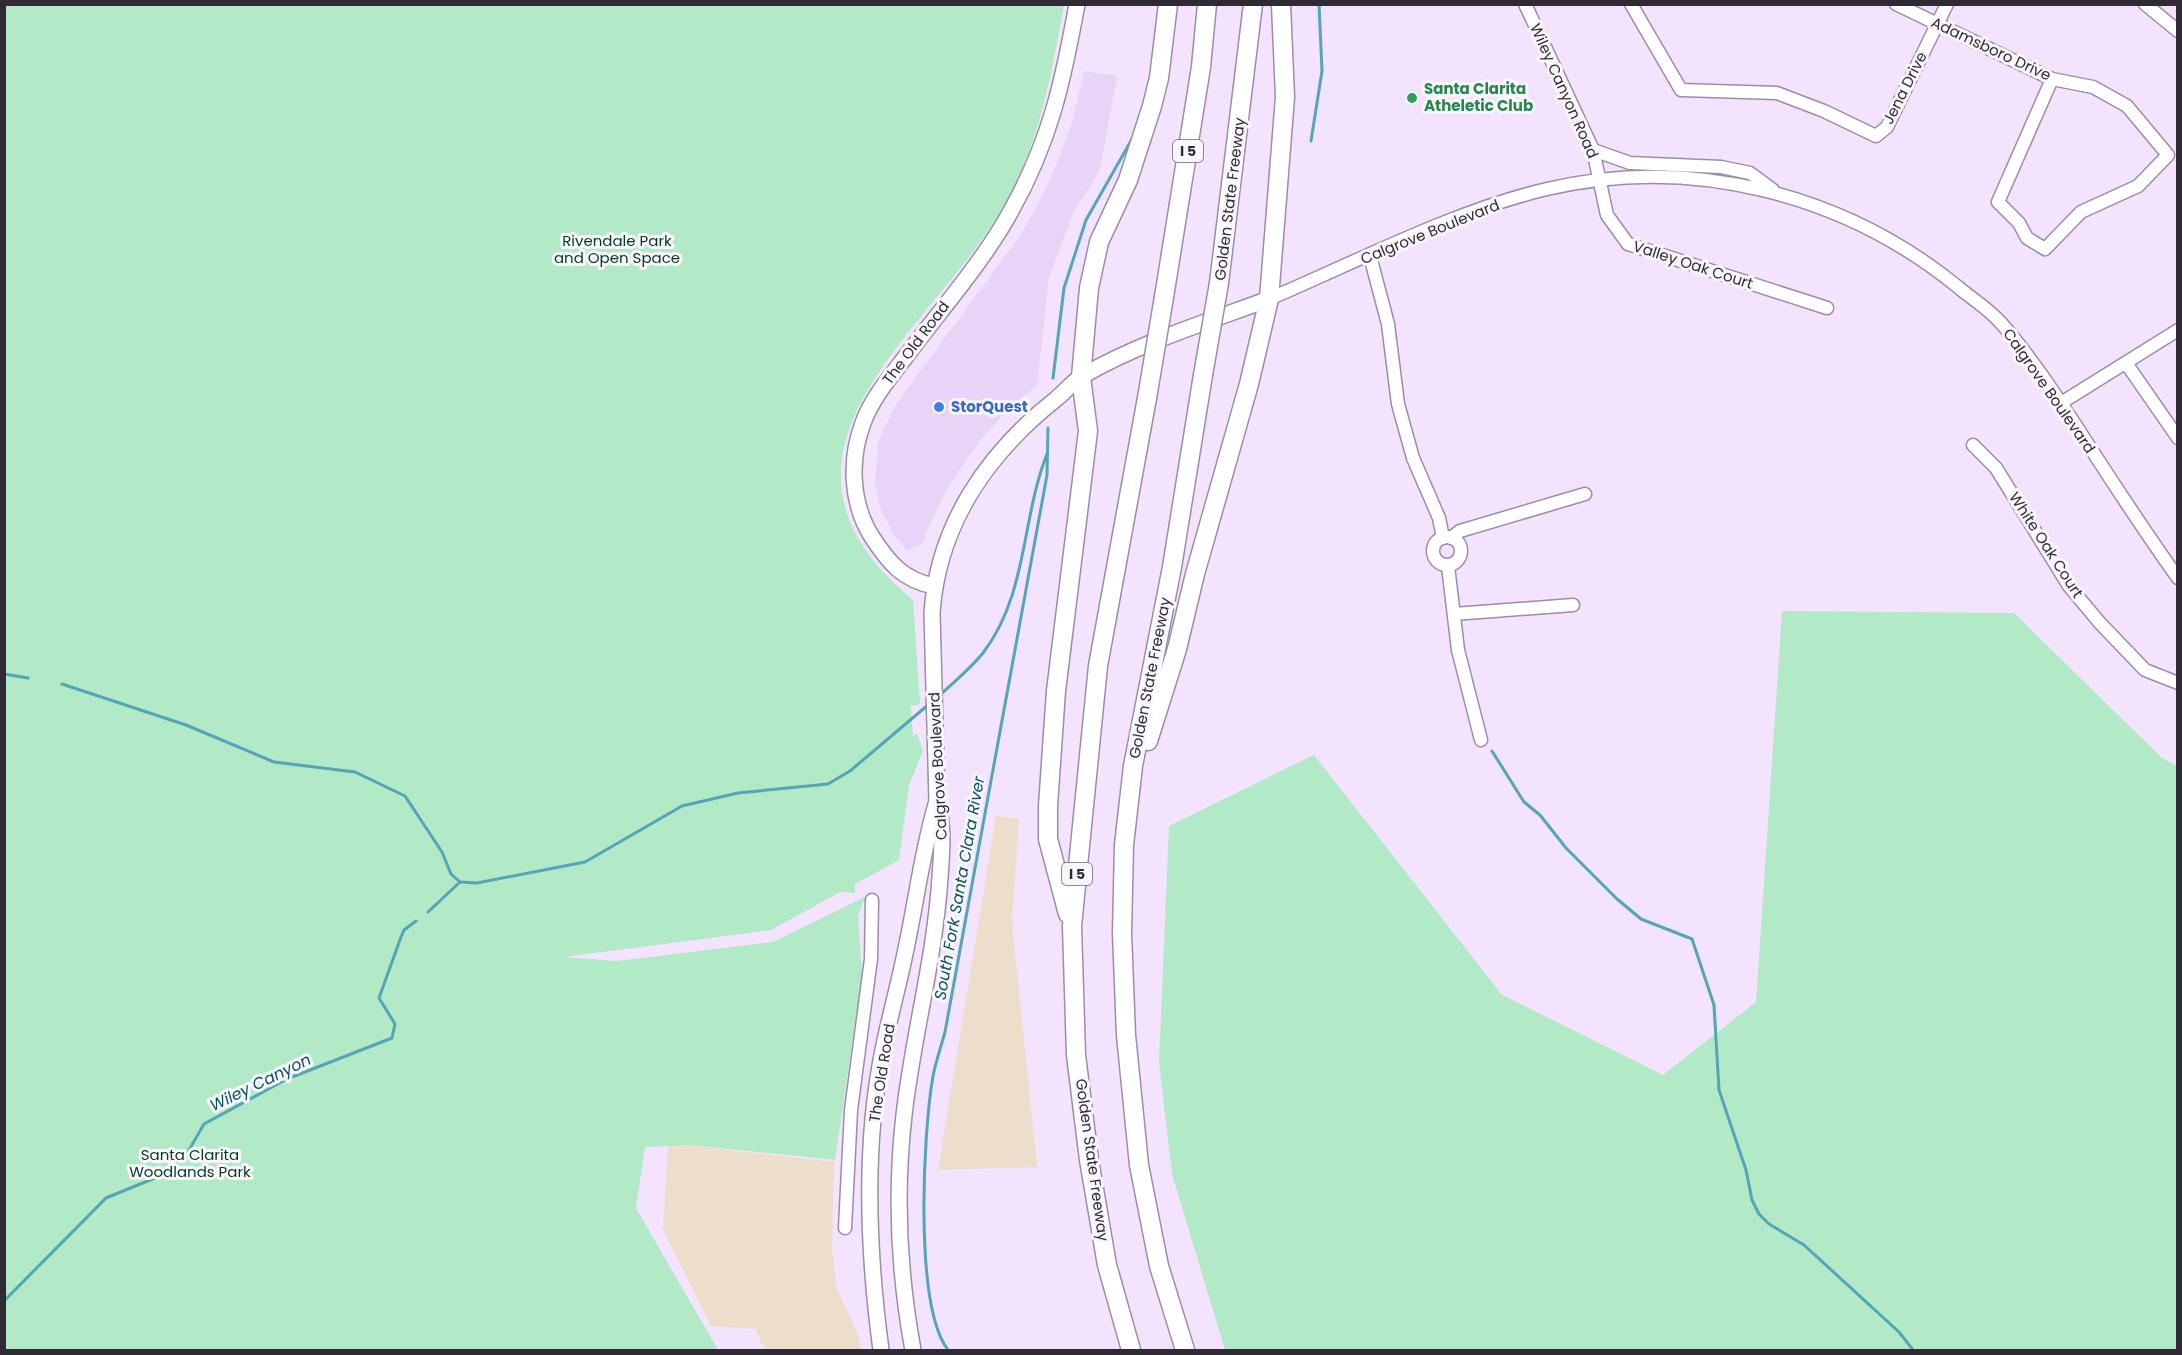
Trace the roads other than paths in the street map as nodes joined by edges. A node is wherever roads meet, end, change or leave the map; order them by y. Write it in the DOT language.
graph roads {
  1 [pos="1077,4"];
  2 [pos="1168,4"];
  3 [pos="1207,4"];
  4 [pos="1253,4"];
  5 [pos="1281,4"];
  6 [pos="1525,4"];
  7 [pos="1631,4"];
  8 [pos="1896,4"];
  9 [pos="1947,4"];
  10 [pos="2145,4"];
  11 [pos="1936,24"];
  12 [pos="2178,31"];
  13 [pos="2052,79"];
  14 [pos="1593,150"];
  15 [pos="1601,178"];
  16 [pos="1776,192"];
  17 [pos="1370,256"];
  18 [pos="1269,299"];
  19 [pos="1827,308"];
  20 [pos="2178,330"];
  21 [pos="2126,363"];
  22 [pos="1081,377"];
  23 [pos="2061,403"];
  24 [pos="2178,438"];
  25 [pos="1973,445"];
  26 [pos="1585,494"];
  27 [pos="1448,538"];
  28 [pos="1448,566"];
  29 [pos="2178,578"];
  30 [pos="934,586"];
  31 [pos="1573,605"];
  32 [pos="1454,614"];
  33 [pos="2178,683"];
  34 [pos="1481,740"];
  35 [pos="1129,800"];
  36 [pos="937,801"];
  37 [pos="939,897"];
  38 [pos="872,900"];
  39 [pos="1072,926"];
  40 [pos="845,1228"];
  41 [pos="881,1350"];
  42 [pos="913,1350"];
  43 [pos="1131,1350"];
  44 [pos="1185,1350"];
  1 -- 30 [label="main road, The Old Road"];
  2 -- 22 [label="highway"];
  3 -- 39 [label="highway, Golden State Freeway / I 5, bridge"];
  4 -- 35 [label="highway, Golden State Freeway, bridge"];
  5 -- 18 [label="highway"];
  6 -- 14 [label="street, Wiley Canyon Road"];
  7 -- 11 [label="street, Jena Drive"];
  8 -- 11 [label="street, Adamsboro Drive"];
  9 -- 11 [label="street, Jena Drive"];
  10 -- 12 [label="street"];
  11 -- 13 [label="street, Adamsboro Drive"];
  13 -- 13 [label="street, Adamsboro Drive"];
  14 -- 15 [label="street, Wiley Canyon Road"];
  14 -- 16 [label="street"];
  15 -- 16 [label="street, Calgrove Boulevard"];
  15 -- 17 [label="street, Calgrove Boulevard"];
  15 -- 19 [label="street, Valley Oak Court"];
  16 -- 23 [label="street, Calgrove Boulevard"];
  17 -- 18 [label="street, Calgrove Boulevard"];
  17 -- 27 [label="street"];
  18 -- 22 [label="main road, Calgrove Boulevard"];
  18 -- 35 [label="highway"];
  20 -- 21 [label="street"];
  21 -- 23 [label="street"];
  21 -- 24 [label="street"];
  22 -- 30 [label="main road, Calgrove Boulevard"];
  22 -- 39 [label="highway"];
  23 -- 29 [label="street, Calgrove Boulevard"];
  25 -- 33 [label="street, White Oak Court"];
  26 -- 27 [label="street"];
  27 -- 28 [label="street"];
  27 -- 28 [label="street"];
  28 -- 32 [label="street"];
  30 -- 36 [label="main road, Calgrove Boulevard"];
  31 -- 32 [label="street"];
  32 -- 34 [label="street"];
  35 -- 44 [label="highway, Golden State Freeway"];
  36 -- 37 [label="main road, Calgrove Boulevard"];
  36 -- 41 [label="main road, The Old Road"];
  37 -- 42 [label="main road, The Old Road"];
  38 -- 40 [label="street"];
  39 -- 43 [label="highway, Golden State Freeway / I 5"];
}
